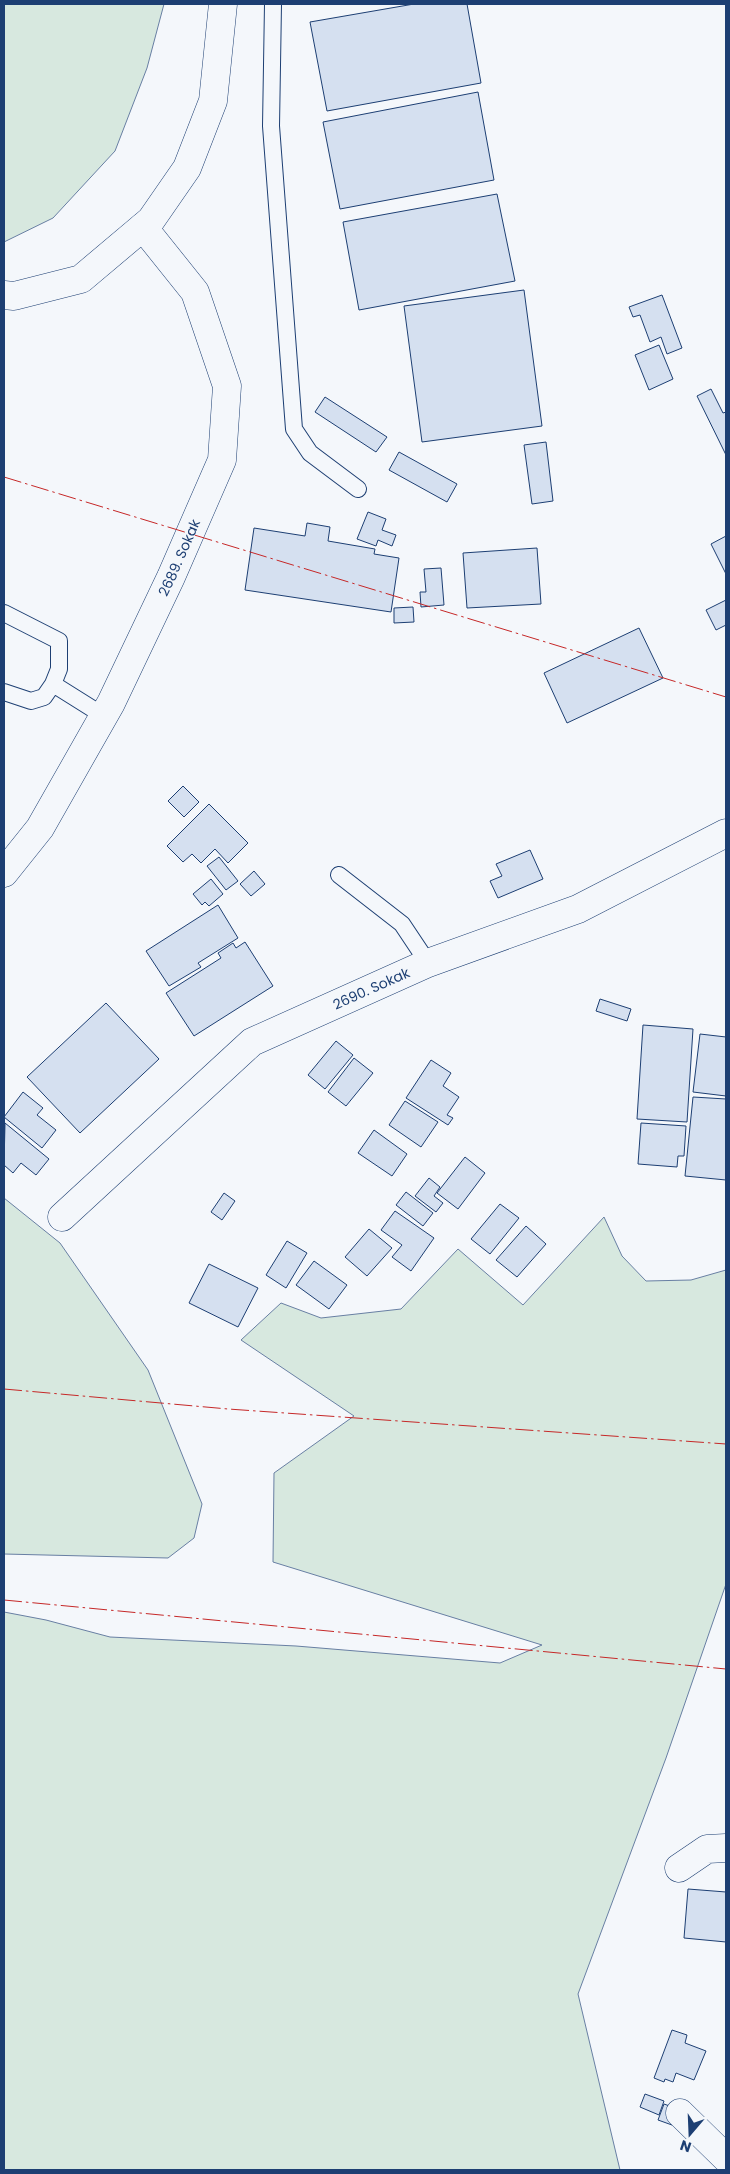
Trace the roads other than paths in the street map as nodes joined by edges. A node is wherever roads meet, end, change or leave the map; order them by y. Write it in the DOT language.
graph roads {
  1 [pos="273,4"];
  2 [pos="225,8"];
  3 [pos="142,227"];
  4 [pos="4,296"];
  5 [pos="358,489"];
  6 [pos="4,613"];
  7 [pos="54,684"];
  8 [pos="4,692"];
  9 [pos="104,716"];
  10 [pos="726,833"];
  11 [pos="4,873"];
  12 [pos="339,875"];
  13 [pos="428,963"];
  14 [pos="62,1217"];
  15 [pos="726,1848"];
  16 [pos="680,1868"];
  17 [pos="680,2112"];
  18 [pos="726,2158"];
  1 -- 5 [label="lane"];
  2 -- 3 [label="main road"];
  3 -- 4 [label="main road"];
  3 -- 9 [label="main road, 2689. Sokak"];
  6 -- 7 [label="lane"];
  7 -- 8 [label="lane"];
  7 -- 9 [label="lane"];
  9 -- 11 [label="main road, 2689. Sokak"];
  10 -- 13 [label="main road, 2690. Sokak"];
  12 -- 13 [label="lane"];
  13 -- 14 [label="main road, 2690. Sokak"];
  15 -- 16 [label="main road"];
  17 -- 18 [label="main road"];
}
